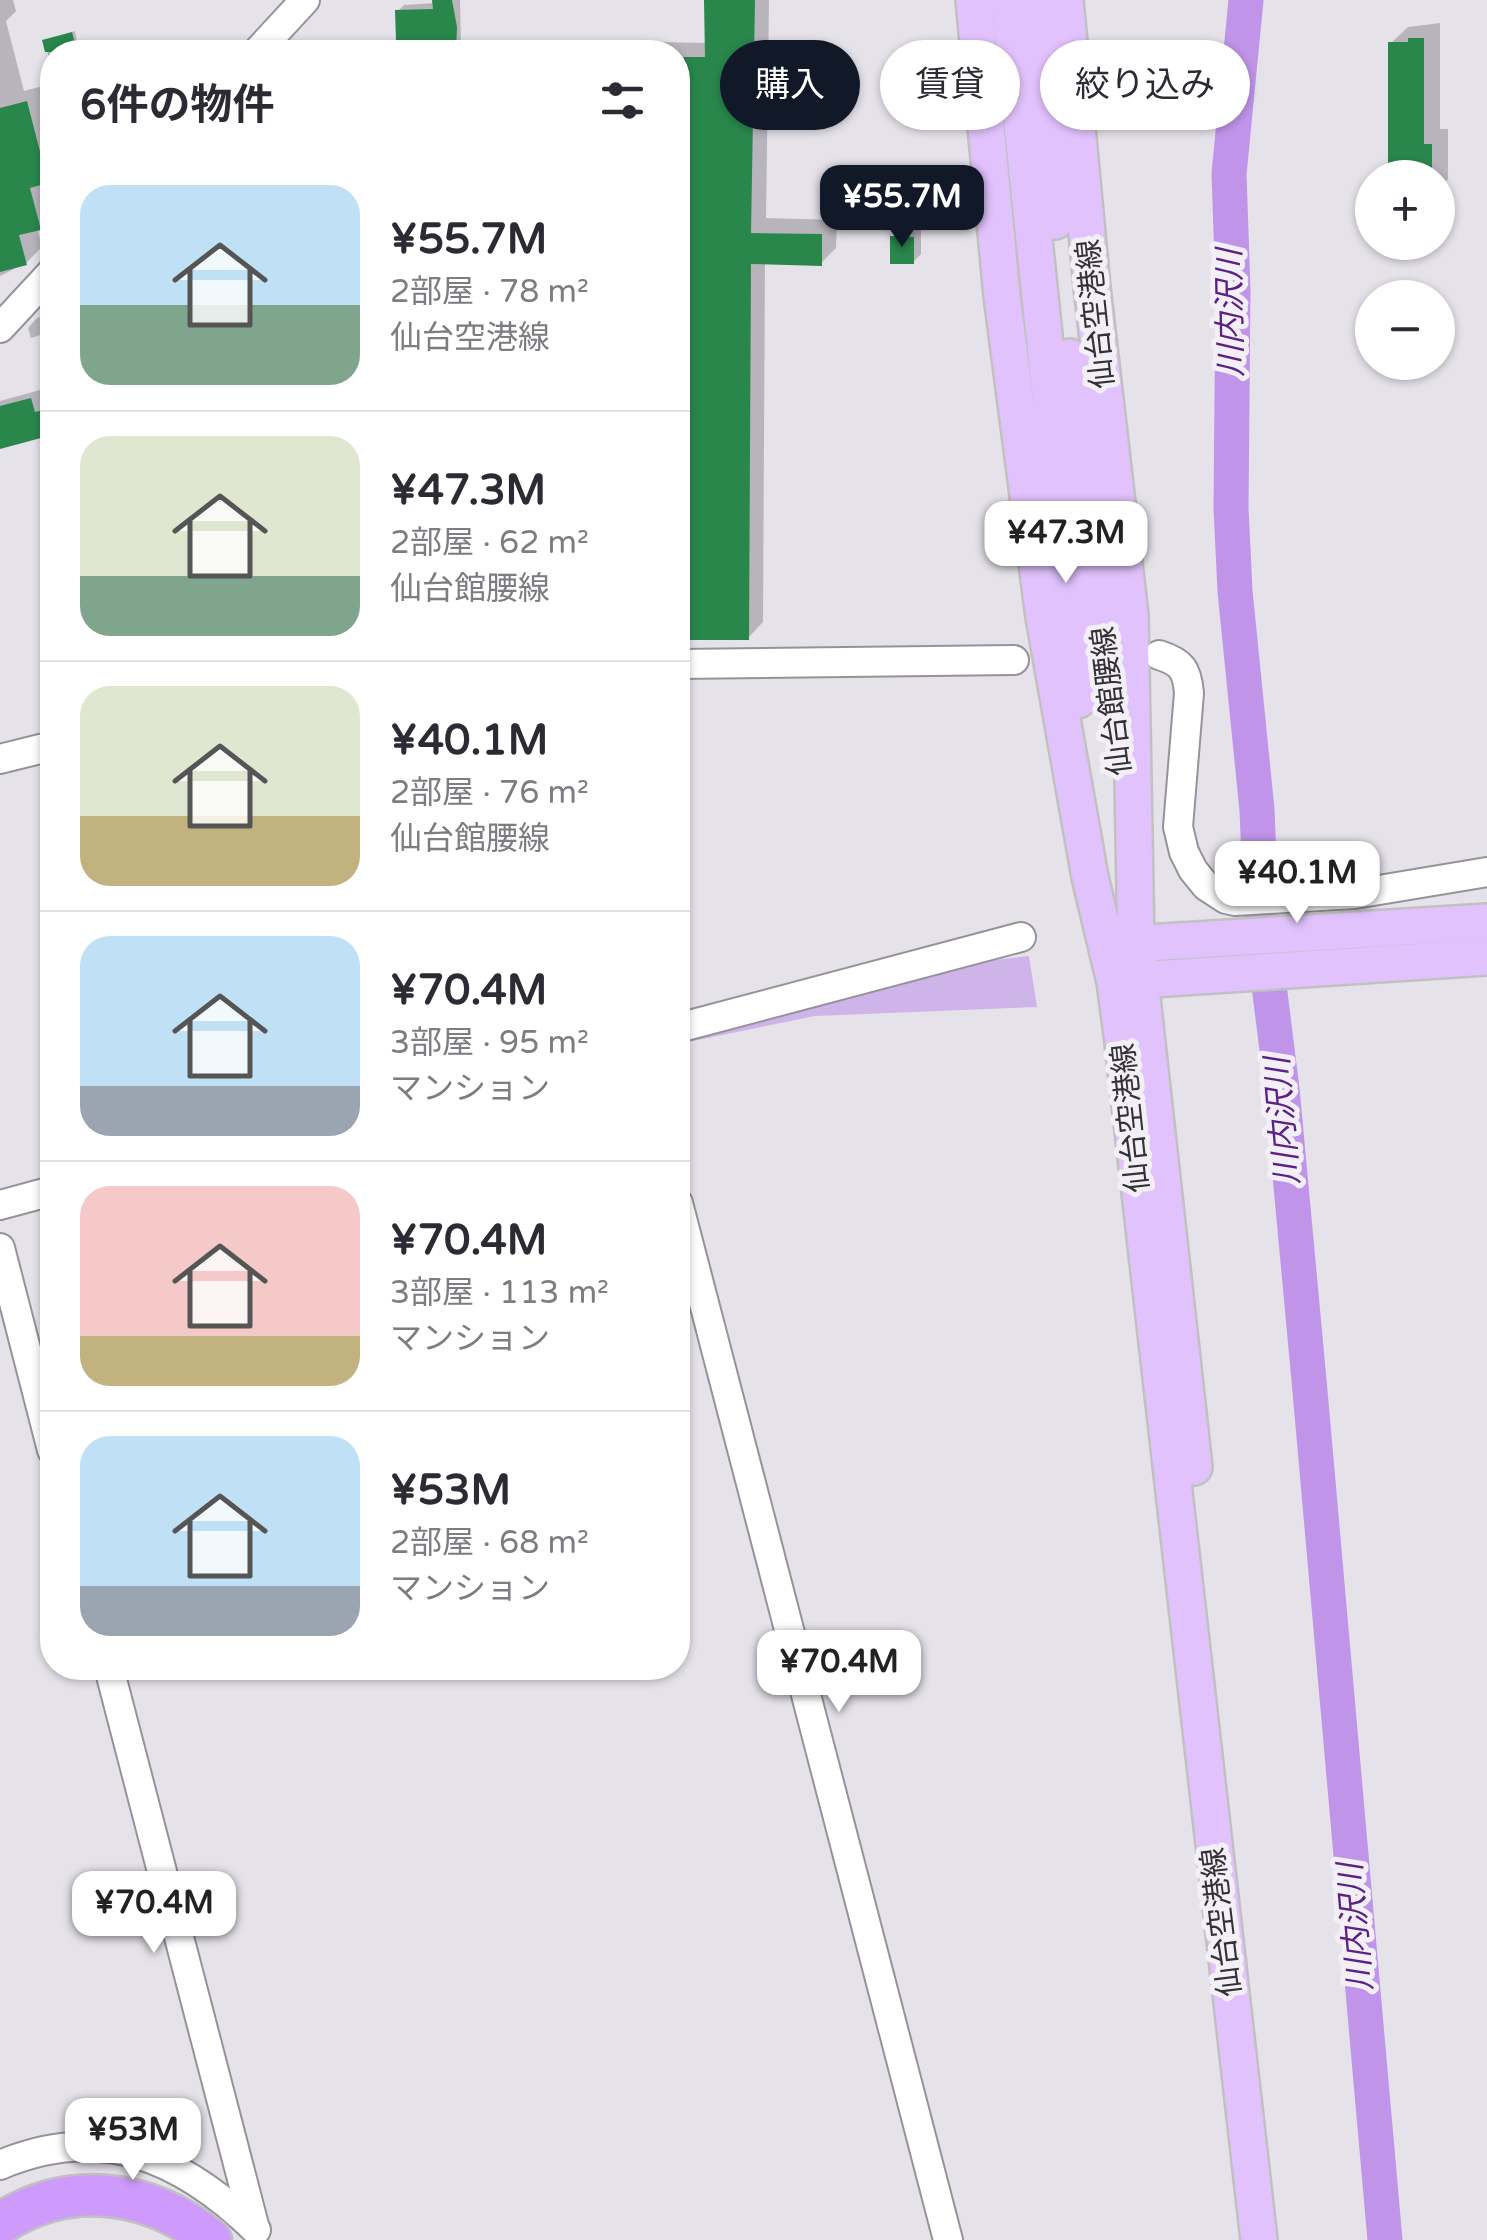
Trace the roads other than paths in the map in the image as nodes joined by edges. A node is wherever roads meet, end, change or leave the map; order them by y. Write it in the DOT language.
graph roads {
  1 [pos="305,0"];
  2 [pos="974,0"];
  3 [pos="1009,0"];
  4 [pos="1036,0"];
  5 [pos="1064,0"];
  6 [pos="268,40"];
  7 [pos="40,285"];
  8 [pos="1051,292"];
  9 [pos="0,328"];
  10 [pos="1159,655"];
  11 [pos="1014,660"];
  12 [pos="690,664"];
  13 [pos="40,749"];
  14 [pos="0,759"];
  15 [pos="1133,872"];
  16 [pos="1487,872"];
  17 [pos="1090,877"];
  18 [pos="1487,922"];
  19 [pos="1022,937"];
  20 [pos="1354,947"];
  21 [pos="1487,957"];
  22 [pos="1124,962"];
  23 [pos="690,1025"];
  24 [pos="40,1194"];
  25 [pos="0,1205"];
  26 [pos="0,1248"];
  27 [pos="690,1250"];
  28 [pos="40,1403"];
  29 [pos="112,1680"];
  30 [pos="0,2165"];
  31 [pos="0,2224"];
  32 [pos="259,2235"];
  33 [pos="16,2240"];
  34 [pos="175,2240"];
  35 [pos="211,2240"];
  36 [pos="948,2240"];
  37 [pos="1259,2240"];
  38 [pos="1282,2240"];
  1 -- 6 [label="street"];
  2 -- 17 [label="main road, 仙台空港線"];
  3 -- 8 [label="main road"];
  4 -- 8 [label="main road"];
  5 -- 15 [label="main road, 仙台空港線"];
  7 -- 9 [label="street"];
  8 -- 15 [label="main road, 仙台館腰線"];
  8 -- 17 [label="main road, 仙台館腰線"];
  10 -- 16 [label="street"];
  11 -- 12 [label="street"];
  13 -- 14 [label="street"];
  15 -- 22 [label="main road, 仙台空港線"];
  17 -- 22 [label="main road, 仙台空港線"];
  18 -- 20 [label="main road"];
  19 -- 23 [label="street"];
  20 -- 21 [label="main road"];
  20 -- 22 [label="main road"];
  22 -- 37 [label="main road, 仙台空港線"];
  22 -- 38 [label="main road, 仙台空港線"];
  24 -- 25 [label="street"];
  26 -- 28 [label="street"];
  27 -- 36 [label="street"];
  29 -- 32 [label="street"];
  30 -- 32 [label="street"];
  31 -- 35 [label="highway"];
  33 -- 34 [label="highway"];
}
